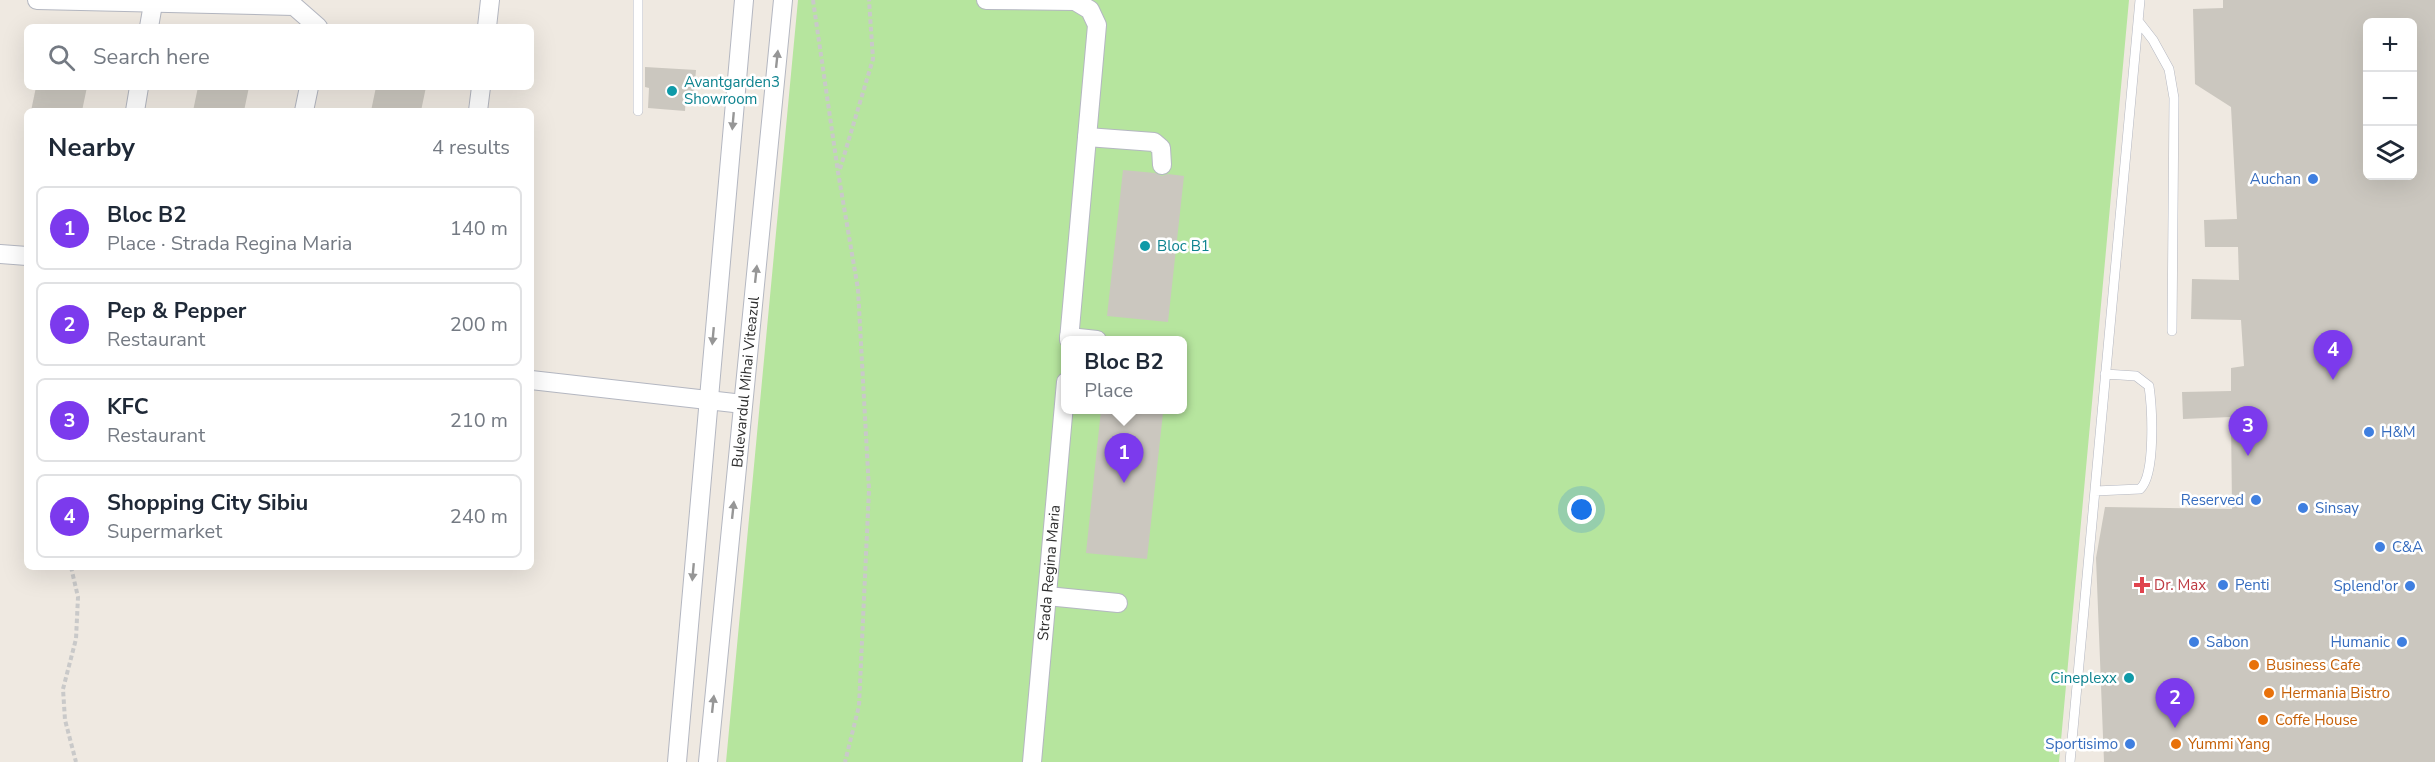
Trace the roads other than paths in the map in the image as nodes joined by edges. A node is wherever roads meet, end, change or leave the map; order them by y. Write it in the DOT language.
graph roads {
  1 [pos="37,0"];
  2 [pos="490,0"];
  3 [pos="638,0"];
  4 [pos="744,0"];
  5 [pos="783,0"];
  6 [pos="986,0"];
  7 [pos="2140,0"];
  8 [pos="153,4"];
  9 [pos="2139,22"];
  10 [pos="150,24"];
  11 [pos="315,24"];
  12 [pos="487,24"];
  13 [pos="138,90"];
  14 [pos="308,90"];
  15 [pos="481,90"];
  16 [pos="136,108"];
  17 [pos="305,108"];
  18 [pos="478,108"];
  19 [pos="638,111"];
  20 [pos="1087,137"];
  21 [pos="1162,165"];
  22 [pos="0,254"];
  23 [pos="24,256"];
  24 [pos="2172,331"];
  25 [pos="1069,336"];
  26 [pos="2105,374"];
  27 [pos="534,380"];
  28 [pos="707,400"];
  29 [pos="743,404"];
  30 [pos="1063,414"];
  31 [pos="2095,490"];
  32 [pos="1047,596"];
  33 [pos="1118,603"];
  34 [pos="677,762"];
  35 [pos="708,762"];
  36 [pos="1032,762"];
  37 [pos="2070,762"];
  1 -- 8 [label="street"];
  2 -- 12 [label="street"];
  3 -- 19 [label="lane"];
  4 -- 28 [label="street, one-way"];
  29 -- 5 [label="street, Bulevardul Mihai Viteazul, one-way"];
  6 -- 20 [label="street"];
  7 -- 9 [label="lane"];
  8 -- 10 [label="street"];
  8 -- 11 [label="street"];
  9 -- 24 [label="lane"];
  9 -- 26 [label="lane"];
  13 -- 16 [label="street"];
  14 -- 17 [label="street"];
  15 -- 18 [label="street"];
  20 -- 21 [label="street"];
  20 -- 25 [label="street"];
  22 -- 23 [label="street"];
  26 -- 31 [label="lane"];
  26 -- 31 [label="lane"];
  27 -- 28 [label="street"];
  28 -- 29 [label="street"];
  28 -- 34 [label="street, one-way"];
  35 -- 29 [label="street, Bulevardul Mihai Viteazul, one-way"];
  30 -- 32 [label="street, Strada Regina Maria"];
  31 -- 37 [label="lane"];
  32 -- 33 [label="street"];
  32 -- 36 [label="street, Strada Regina Maria"];
}
